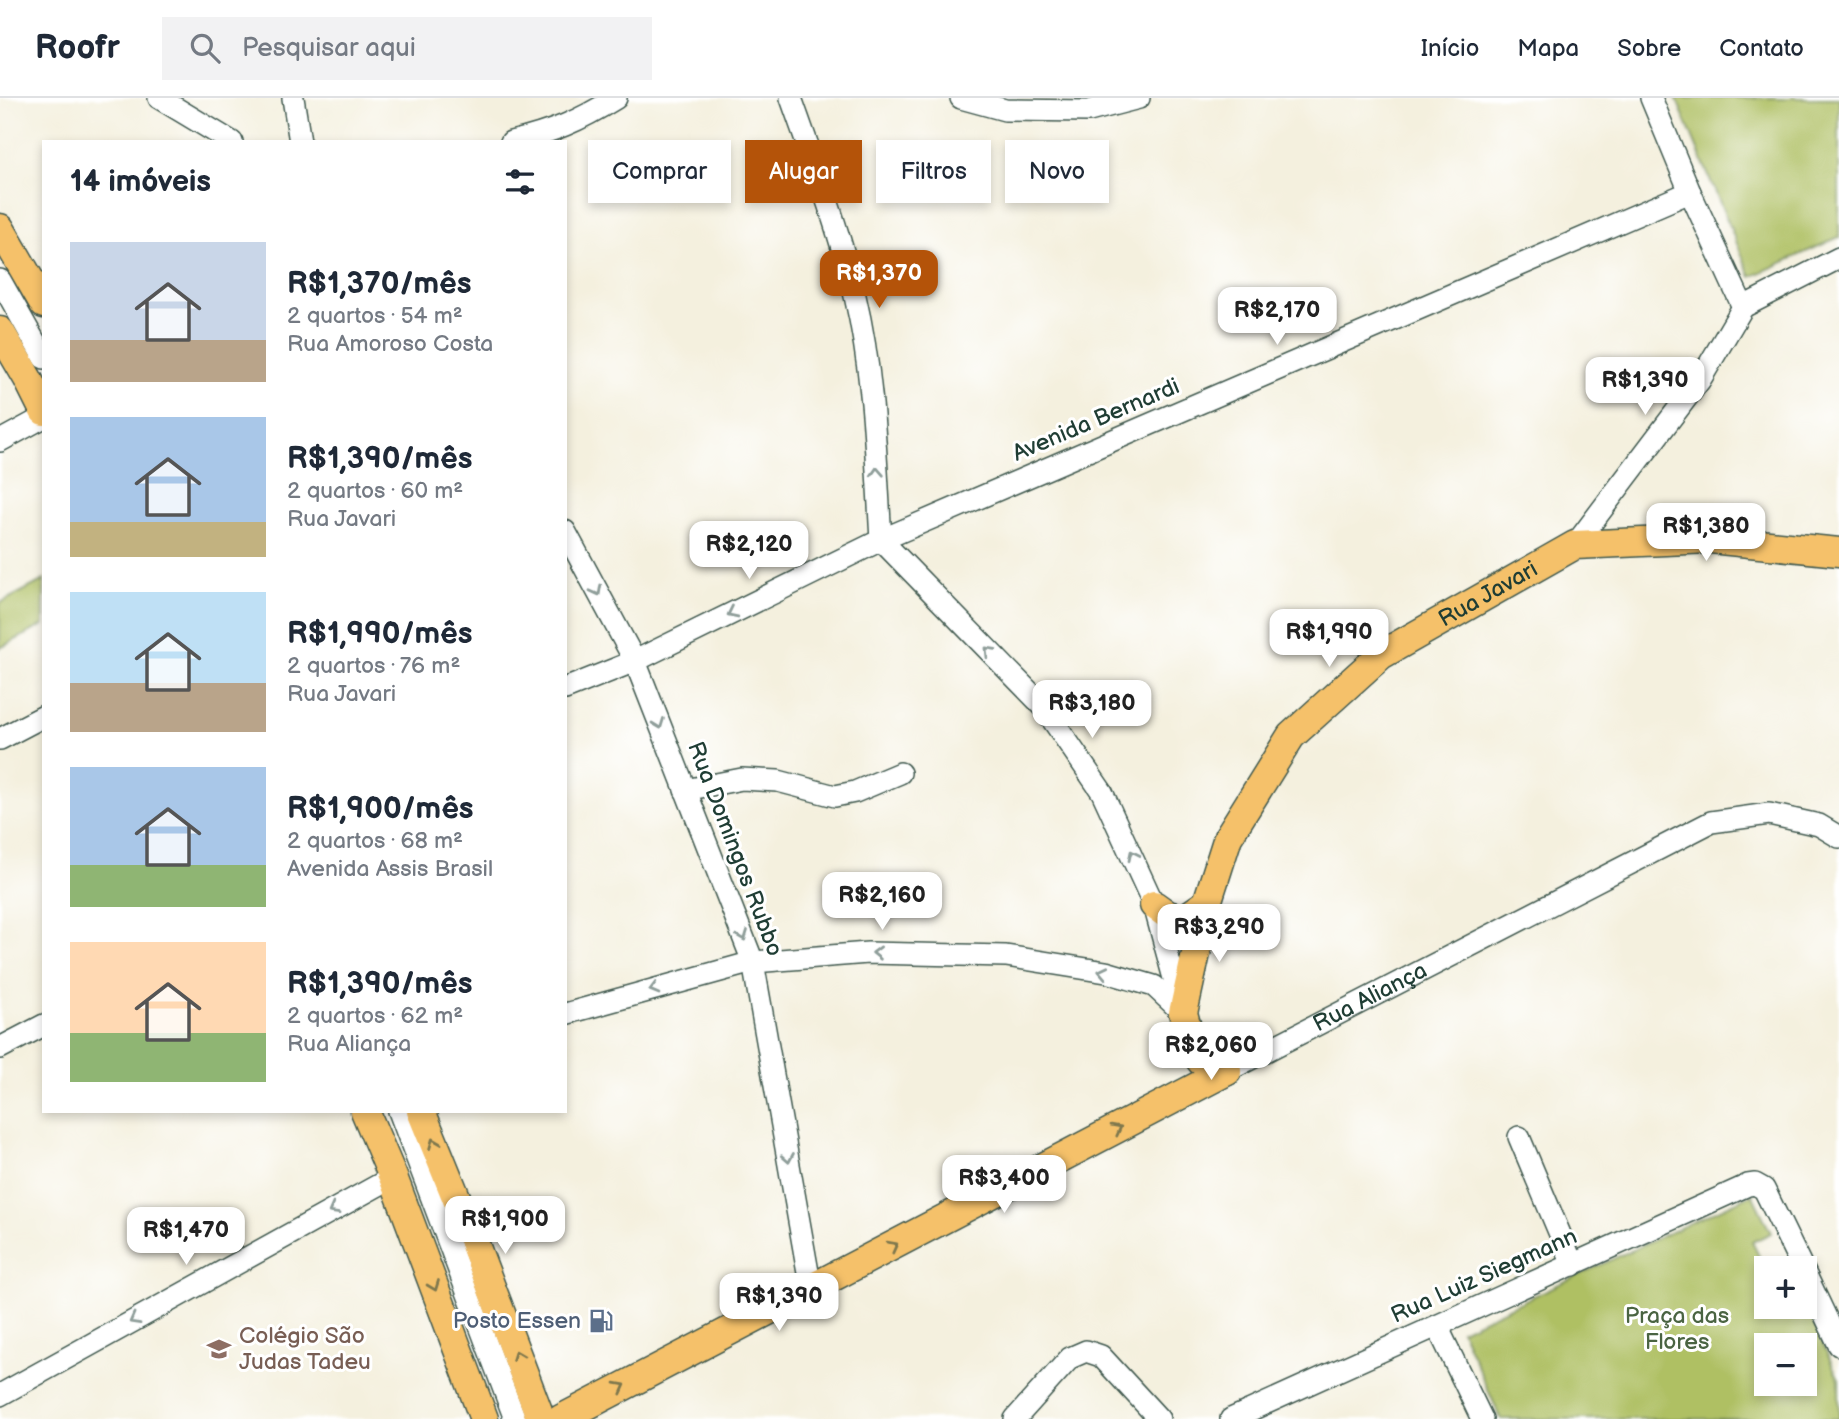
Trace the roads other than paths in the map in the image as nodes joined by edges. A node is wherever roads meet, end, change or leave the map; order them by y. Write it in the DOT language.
graph roads {
  1 [pos="159,98"];
  2 [pos="293,98"];
  3 [pos="616,98"];
  4 [pos="791,98"];
  5 [pos="961,98"];
  6 [pos="1139,98"];
  7 [pos="1651,98"];
  8 [pos="229,140"];
  9 [pos="300,140"];
  10 [pos="519,140"];
  11 [pos="1690,192"];
  12 [pos="0,228"];
  13 [pos="1839,258"];
  14 [pos="0,280"];
  15 [pos="42,301"];
  16 [pos="1743,307"];
  17 [pos="0,331"];
  18 [pos="42,354"];
  19 [pos="42,407"];
  20 [pos="42,418"];
  21 [pos="0,441"];
  22 [pos="567,535"];
  23 [pos="881,540"];
  24 [pos="1574,545"];
  25 [pos="1839,552"];
  26 [pos="635,660"];
  27 [pos="567,688"];
  28 [pos="42,717"];
  29 [pos="0,739"];
  30 [pos="900,774"];
  31 [pos="685,790"];
  32 [pos="1839,837"];
  33 [pos="1208,904"];
  34 [pos="1154,905"];
  35 [pos="753,962"];
  36 [pos="567,1013"];
  37 [pos="1184,1013"];
  38 [pos="42,1027"];
  39 [pos="1192,1046"];
  40 [pos="0,1048"];
  41 [pos="1227,1071"];
  42 [pos="1175,1099"];
  43 [pos="366,1113"];
  44 [pos="401,1113"];
  45 [pos="422,1113"];
  46 [pos="1518,1137"];
  47 [pos="393,1177"];
  48 [pos="1797,1256"];
  49 [pos="1573,1265"];
  50 [pos="811,1289"];
  51 [pos="1817,1298"];
  52 [pos="1437,1326"];
  53 [pos="1839,1345"];
  54 [pos="0,1395"];
  55 [pos="484,1419"];
  56 [pos="515,1419"];
  57 [pos="541,1419"];
  58 [pos="561,1419"];
  59 [pos="1015,1419"];
  60 [pos="1159,1419"];
  61 [pos="1231,1419"];
  62 [pos="1482,1419"];
  1 -- 8 [label="street"];
  2 -- 9 [label="street"];
  3 -- 10 [label="street"];
  23 -- 4 [label="street, one-way"];
  5 -- 6 [label="street"];
  7 -- 11 [label="street"];
  11 -- 16 [label="street"];
  11 -- 23 [label="street, Avenida Bernardi"];
  12 -- 15 [label="main road"];
  13 -- 16 [label="street"];
  14 -- 18 [label="street"];
  16 -- 24 [label="street, Rua Javari"];
  17 -- 19 [label="main road"];
  20 -- 21 [label="street"];
  22 -- 26 [label="street, Rua Domingos Rubbo, one-way"];
  23 -- 26 [label="street, Avenida Bernardi, one-way"];
  34 -- 23 [label="street, one-way"];
  24 -- 25 [label="main road"];
  24 -- 33 [label="main road, Rua Javari"];
  26 -- 27 [label="street, Avenida Bernardi"];
  26 -- 31 [label="street, Rua Domingos Rubbo, one-way"];
  28 -- 29 [label="street"];
  30 -- 31 [label="street"];
  31 -- 35 [label="street, Rua Domingos Rubbo, one-way"];
  32 -- 41 [label="street, Rua Aliança"];
  33 -- 34 [label="main road"];
  33 -- 37 [label="main road, Rua Javari"];
  34 -- 37 [label="street"];
  35 -- 36 [label="street, one-way"];
  37 -- 35 [label="street, one-way"];
  35 -- 50 [label="street, Rua Domingos Rubbo, one-way"];
  37 -- 39 [label="main road"];
  38 -- 40 [label="street"];
  39 -- 41 [label="main road"];
  39 -- 42 [label="main road"];
  41 -- 42 [label="main road, Rua Aliança"];
  50 -- 42 [label="main road, Rua Aliança, one-way"];
  43 -- 47 [label="main road"];
  44 -- 56 [label="street"];
  57 -- 45 [label="main road, one-way"];
  46 -- 49 [label="street"];
  47 -- 54 [label="street, one-way"];
  47 -- 55 [label="main road, one-way"];
  48 -- 49 [label="street, Rua Luiz Siegmann"];
  49 -- 52 [label="street, Rua Luiz Siegmann"];
  58 -- 50 [label="main road, Rua Aliança, one-way"];
  51 -- 53 [label="street"];
  52 -- 61 [label="street, Rua Luiz Siegmann"];
  52 -- 62 [label="street"];
  59 -- 60 [label="street"];
}
